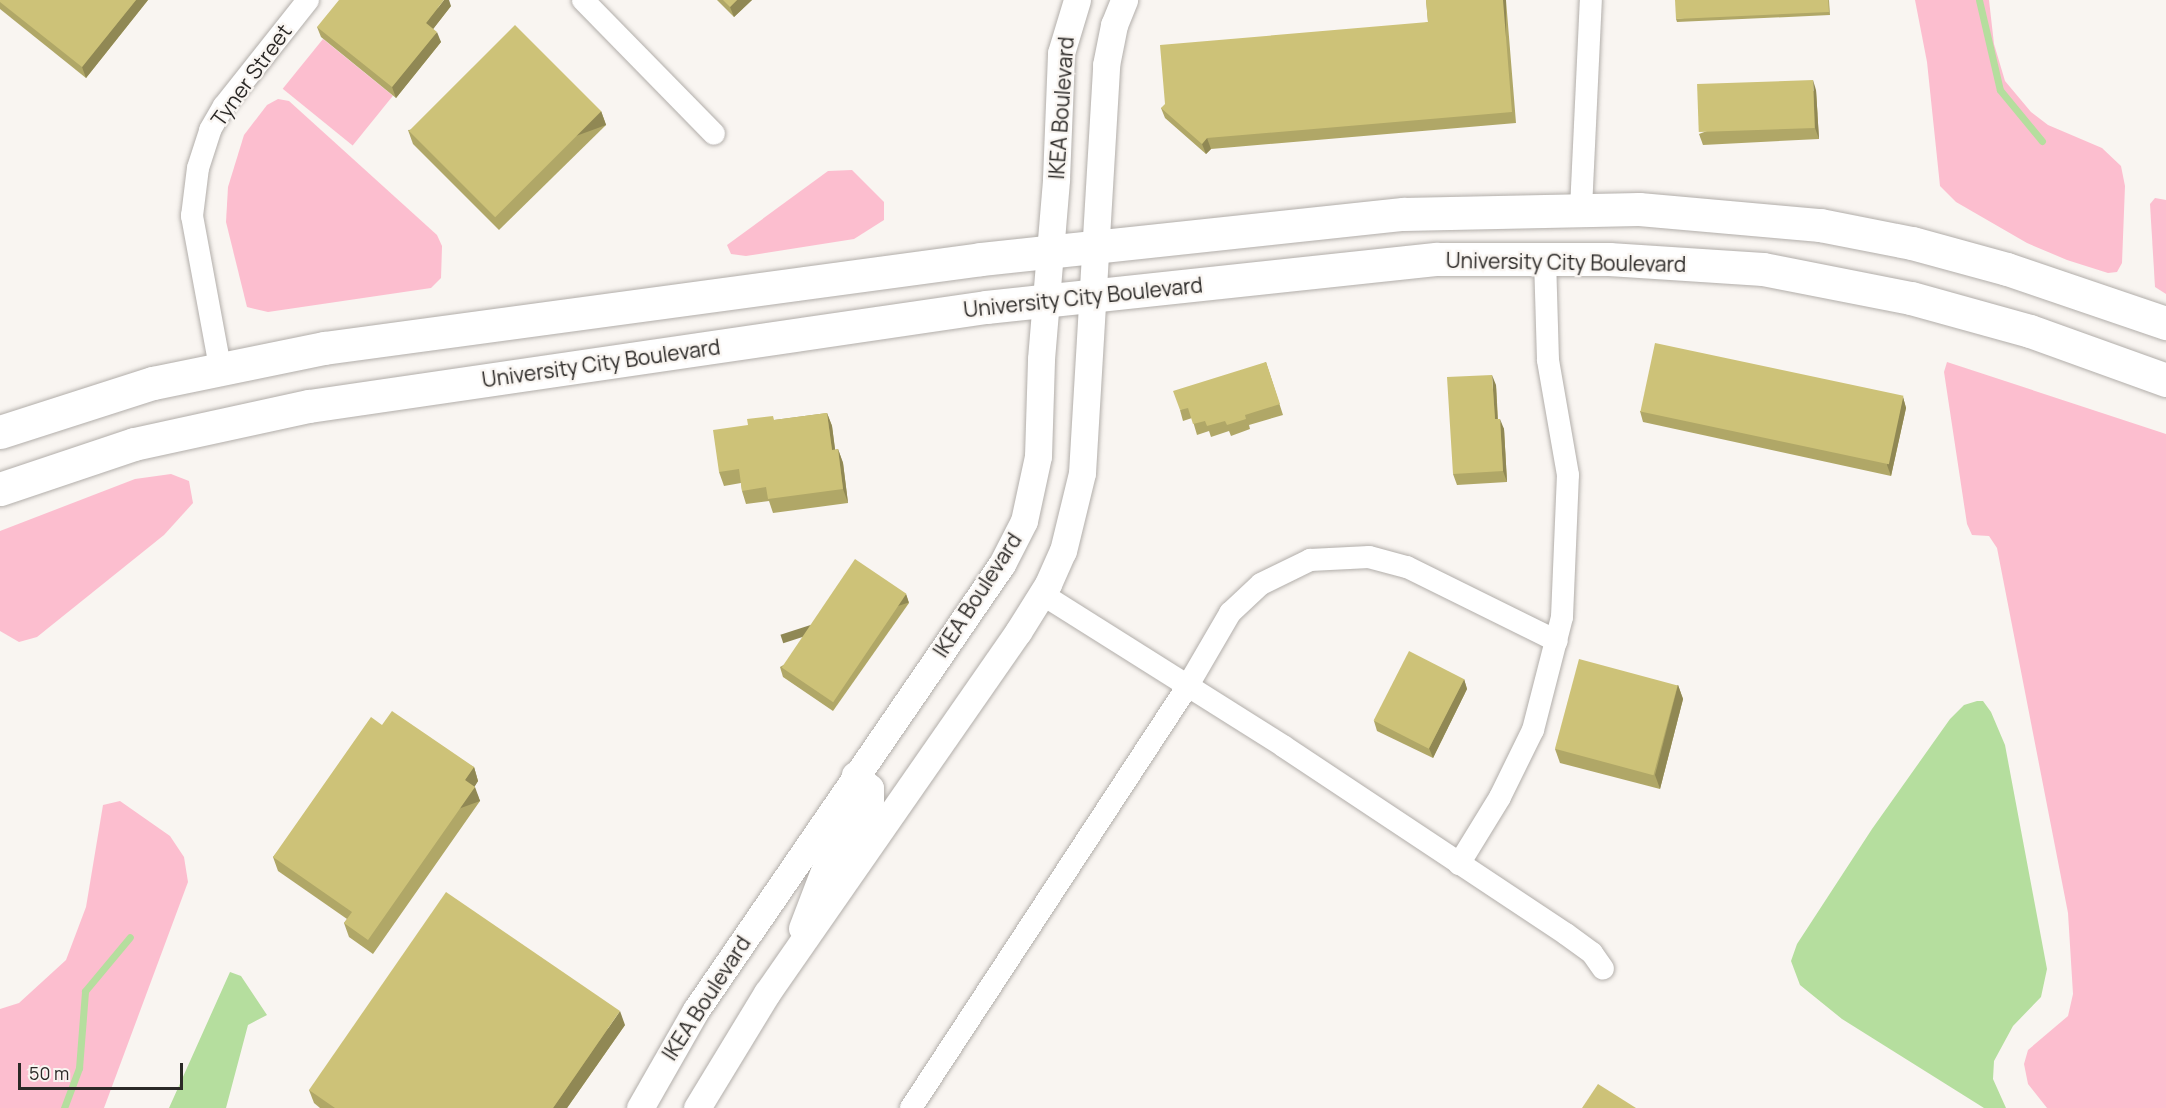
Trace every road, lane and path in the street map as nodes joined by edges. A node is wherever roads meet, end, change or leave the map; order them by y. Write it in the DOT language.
graph roads {
  1 [pos="308,0"];
  2 [pos="583,0"];
  3 [pos="1077,0"];
  4 [pos="1124,0"];
  5 [pos="1591,0"];
  6 [pos="714,134"];
  7 [pos="1581,208"];
  8 [pos="1097,246"];
  9 [pos="1049,251"];
  10 [pos="1545,258"];
  11 [pos="1093,296"];
  12 [pos="1045,301"];
  13 [pos="2166,322"];
  14 [pos="220,367"];
  15 [pos="2166,380"];
  16 [pos="0,432"];
  17 [pos="0,489"];
  18 [pos="1042,594"];
  19 [pos="1557,641"];
  20 [pos="1187,687"];
  21 [pos="855,775"];
  22 [pos="1459,864"];
  23 [pos="793,955"];
  24 [pos="1603,969"];
  25 [pos="640,1108"];
  26 [pos="697,1108"];
  27 [pos="911,1108"];
  1 -- 14 [label="street, Tyner Street"];
  2 -- 6 [label="street"];
  3 -- 9 [label="street, IKEA Boulevard"];
  4 -- 8 [label="street, IKEA Boulevard"];
  5 -- 7 [label="street"];
  7 -- 8 [label="main road"];
  7 -- 13 [label="main road"];
  8 -- 9 [label="main road"];
  8 -- 11 [label="street, IKEA Boulevard"];
  9 -- 12 [label="street, IKEA Boulevard"];
  9 -- 14 [label="main road"];
  10 -- 11 [label="main road, University City Boulevard"];
  10 -- 15 [label="main road, University City Boulevard"];
  10 -- 19 [label="street"];
  11 -- 12 [label="main road, University City Boulevard"];
  11 -- 18 [label="street, IKEA Boulevard"];
  12 -- 17 [label="main road, University City Boulevard"];
  12 -- 21 [label="street, IKEA Boulevard"];
  14 -- 16 [label="main road"];
  18 -- 20 [label="street"];
  18 -- 23 [label="street, IKEA Boulevard"];
  19 -- 20 [label="street"];
  19 -- 22 [label="street"];
  20 -- 22 [label="street"];
  20 -- 27 [label="street"];
  21 -- 23 [label="street"];
  21 -- 25 [label="street, IKEA Boulevard"];
  22 -- 24 [label="street"];
  23 -- 26 [label="street, IKEA Boulevard"];
}
